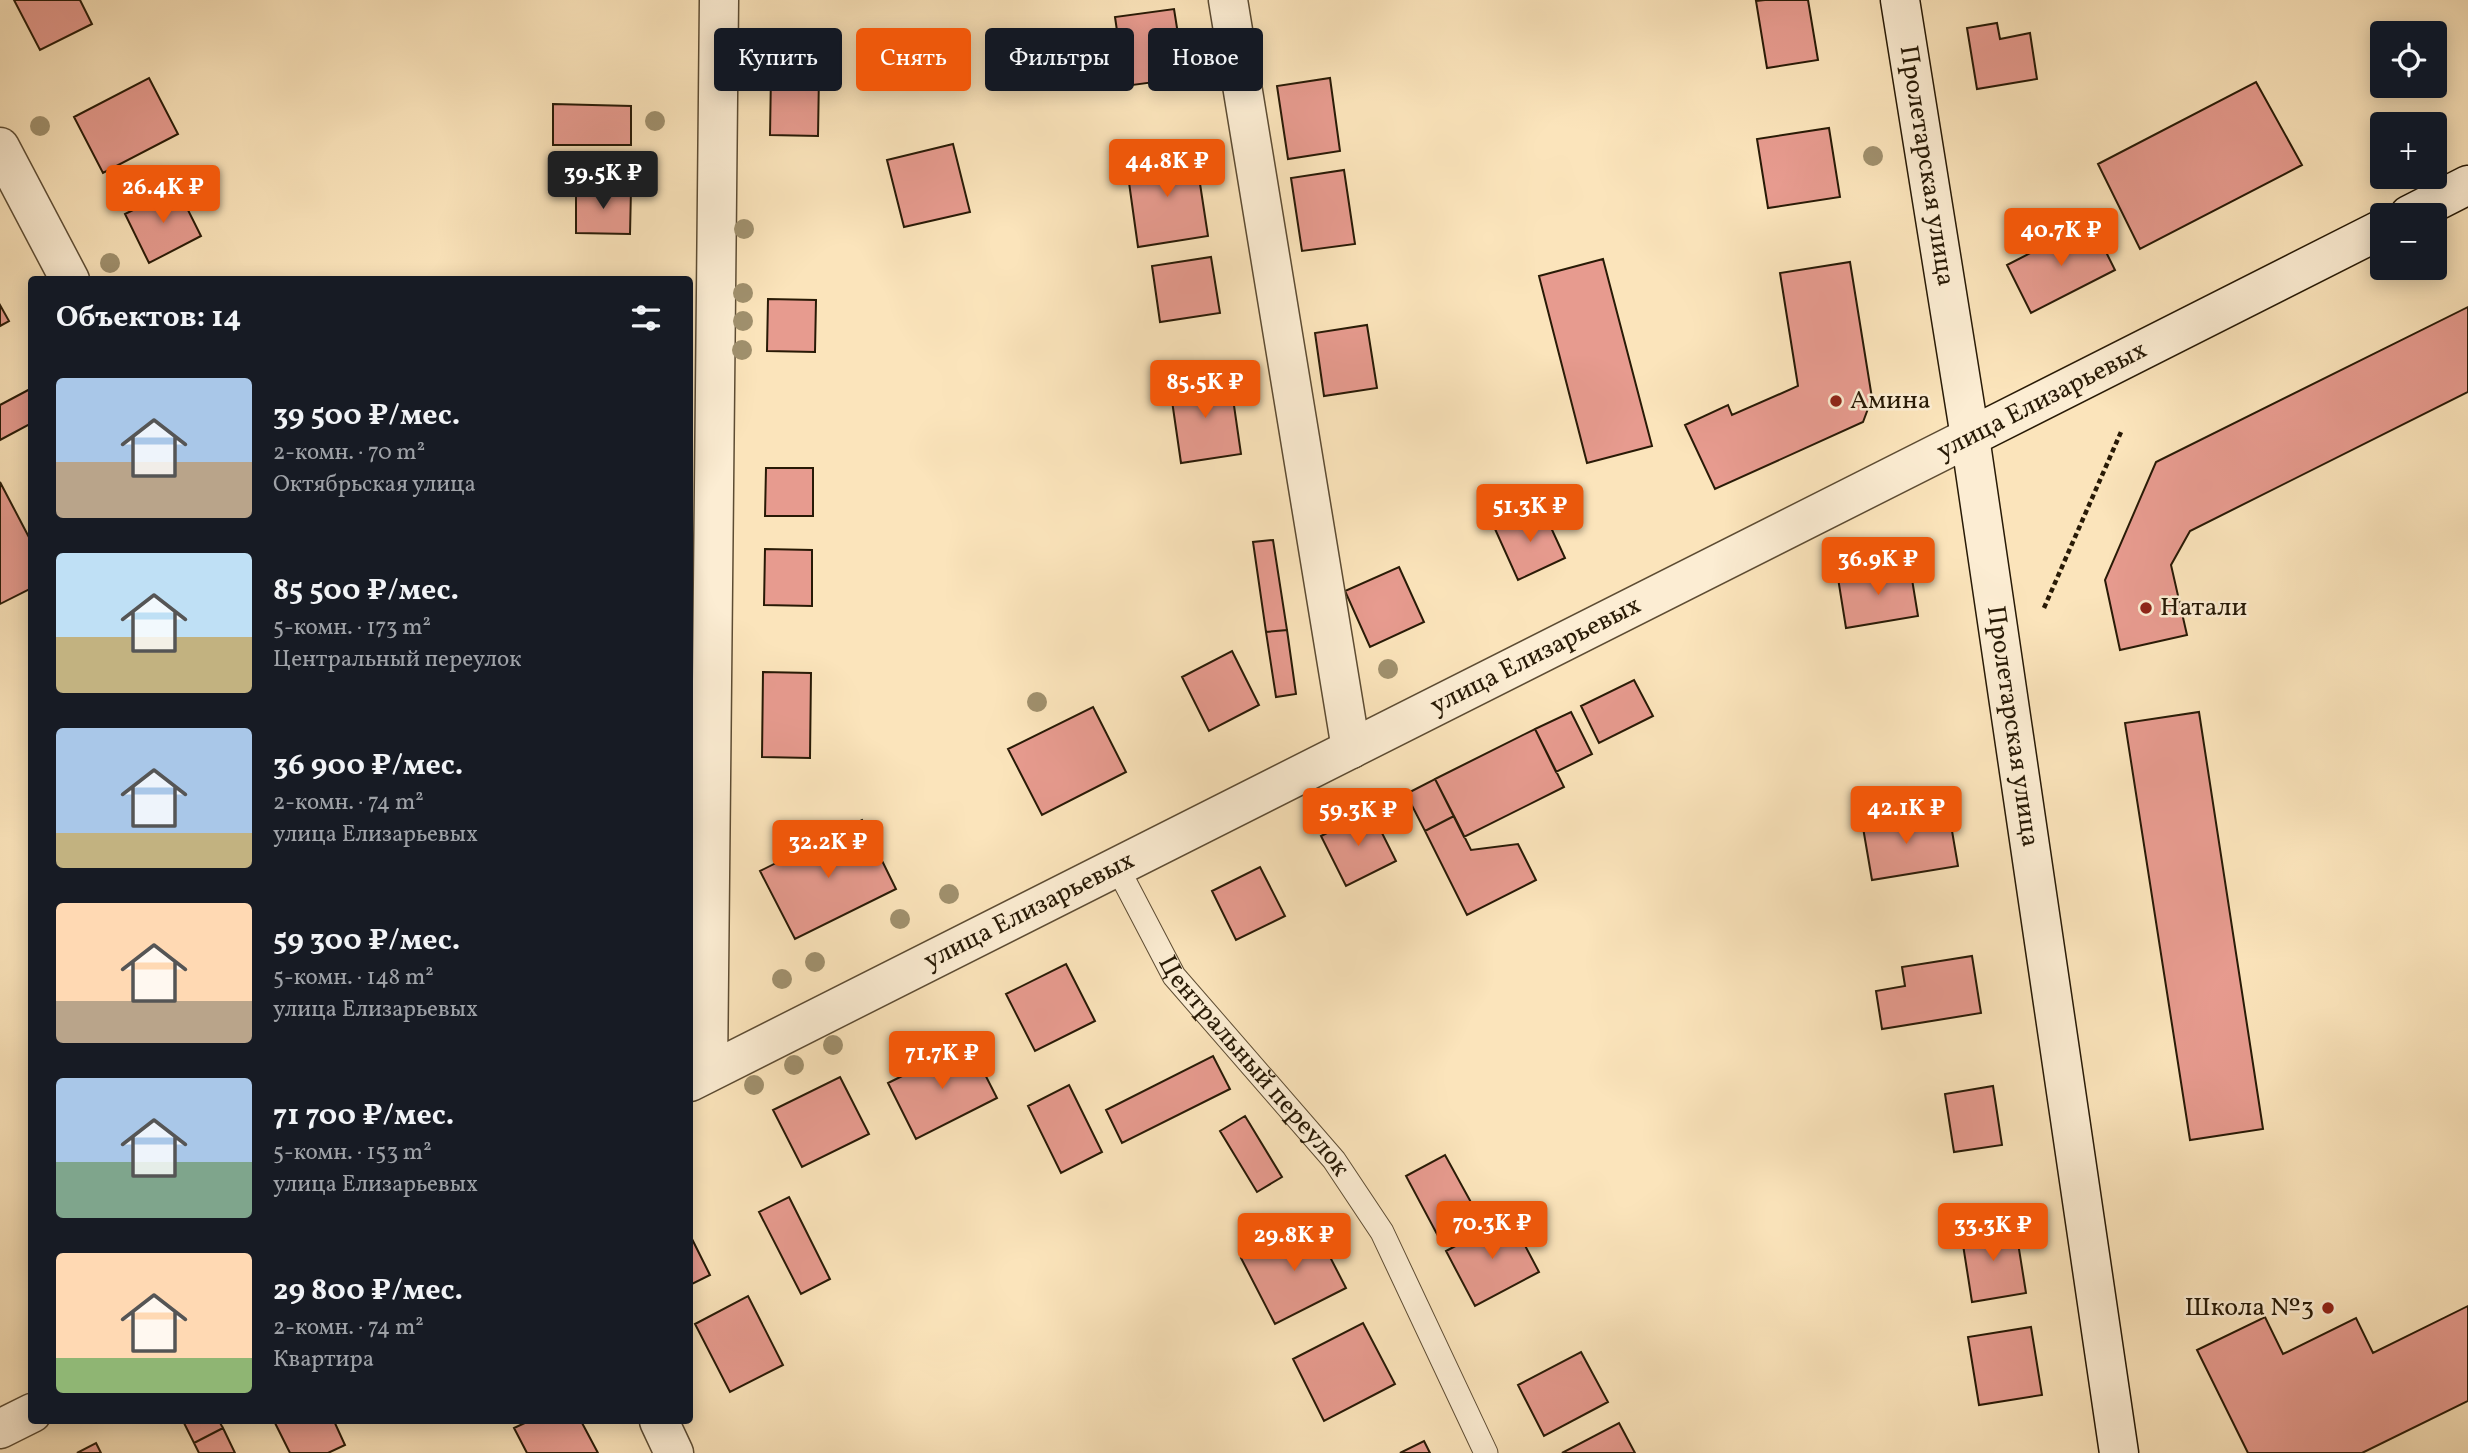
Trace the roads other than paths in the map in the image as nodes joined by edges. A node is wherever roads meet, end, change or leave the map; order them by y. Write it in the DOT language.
graph roads {
  1 [pos="719,0"];
  2 [pos="1228,0"];
  3 [pos="1899,0"];
  4 [pos="0,147"];
  5 [pos="2468,185"];
  6 [pos="2433,203"];
  7 [pos="2370,235"];
  8 [pos="68,276"];
  9 [pos="1970,437"];
  10 [pos="1350,749"];
  11 [pos="1116,867"];
  12 [pos="699,1077"];
  13 [pos="28,1415"];
  14 [pos="660,1424"];
  15 [pos="0,1429"];
  16 [pos="674,1453"];
  17 [pos="1486,1453"];
  18 [pos="2119,1453"];
  1 -- 12 [label="street"];
  2 -- 10 [label="street"];
  3 -- 9 [label="street, Пролетарская улица"];
  4 -- 8 [label="street"];
  5 -- 6 [label="street"];
  7 -- 9 [label="street, улица Елизарьевых"];
  9 -- 10 [label="street, улица Елизарьевых"];
  9 -- 18 [label="street, Пролетарская улица"];
  10 -- 11 [label="street, улица Елизарьевых"];
  11 -- 12 [label="street, улица Елизарьевых"];
  11 -- 17 [label="lane, Центральный переулок"];
  13 -- 15 [label="street"];
  14 -- 16 [label="street"];
}
